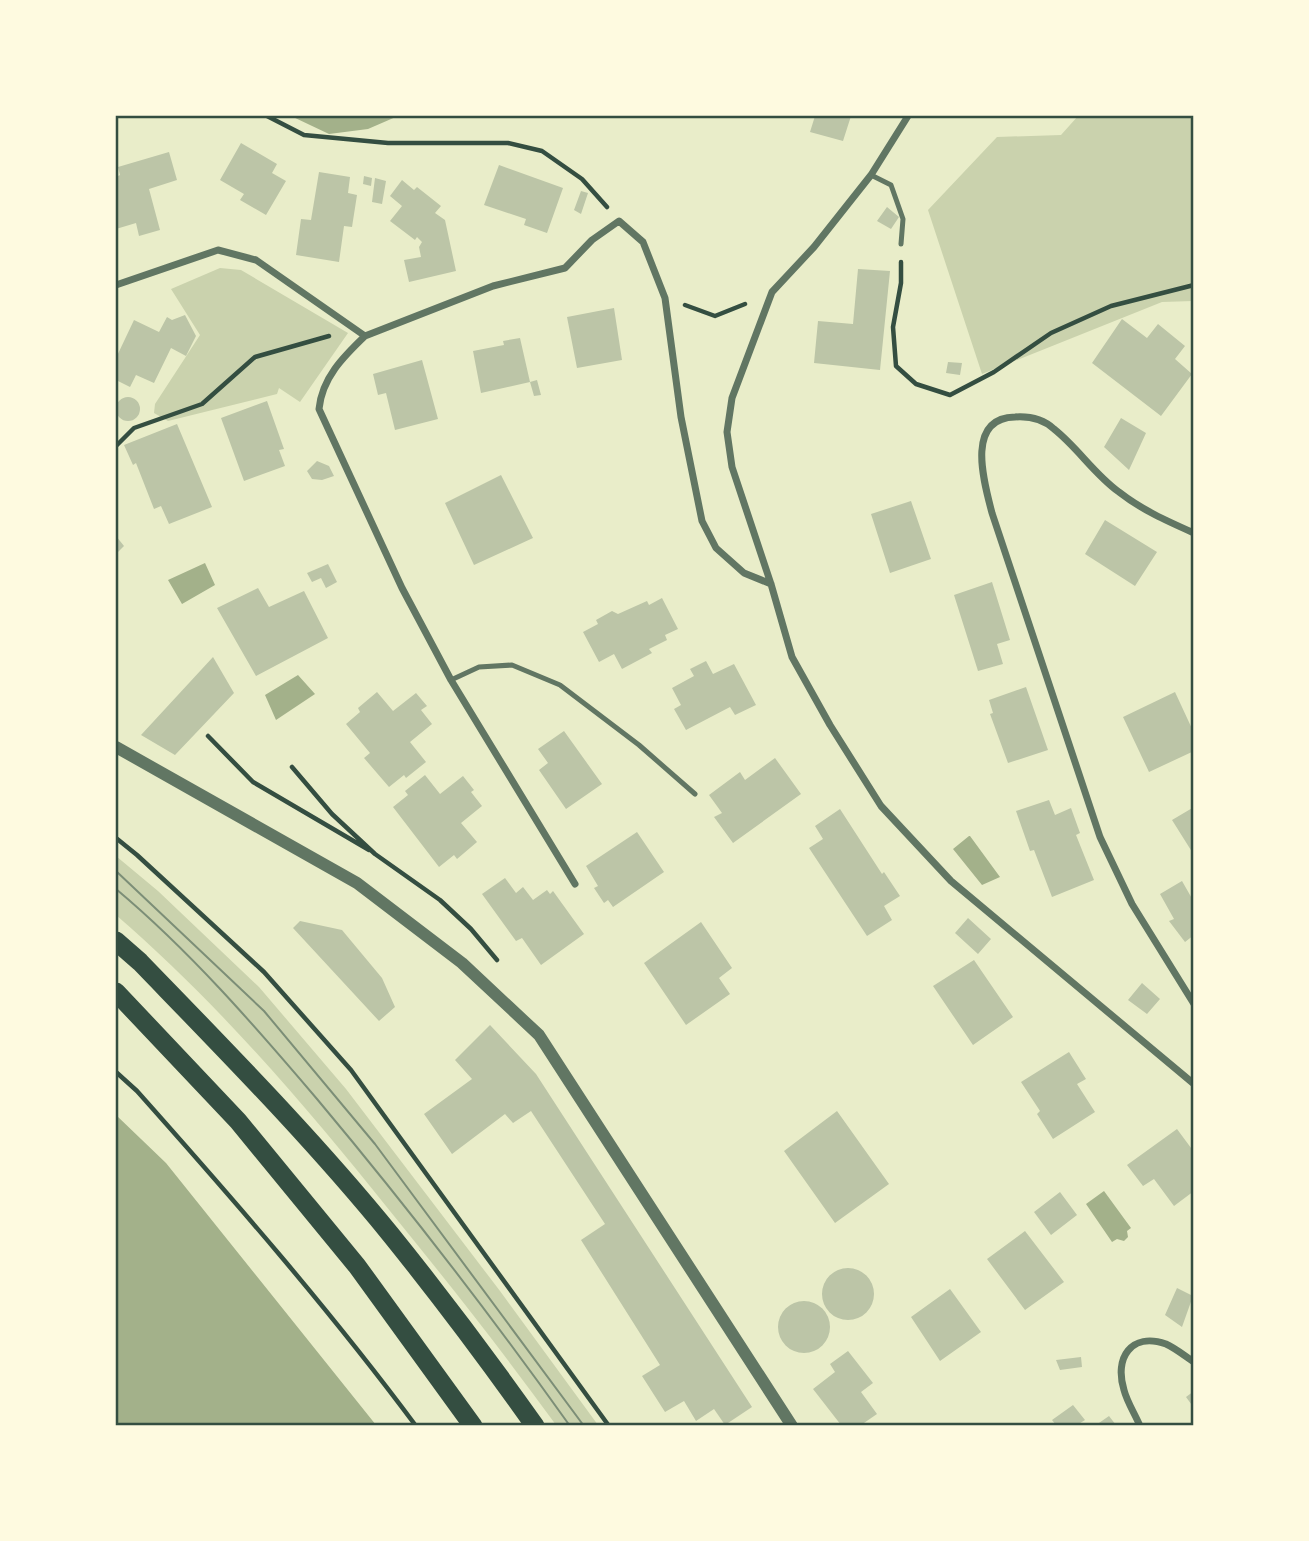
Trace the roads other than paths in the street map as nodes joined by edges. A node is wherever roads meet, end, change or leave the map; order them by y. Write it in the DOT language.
graph roads {
  1 [pos="908,116"];
  2 [pos="871,175"];
  3 [pos="901,244"];
  4 [pos="116,285"];
  5 [pos="365,336"];
  6 [pos="1194,533"];
  7 [pos="771,584"];
  8 [pos="451,680"];
  9 [pos="116,747"];
  10 [pos="695,794"];
  11 [pos="575,884"];
  12 [pos="116,941"];
  13 [pos="116,992"];
  14 [pos="1194,1004"];
  15 [pos="1194,1084"];
  16 [pos="1194,1362"];
  17 [pos="473,1426"];
  18 [pos="535,1426"];
  19 [pos="792,1426"];
  20 [pos="1140,1426"];
  1 -- 2 [label="street"];
  2 -- 3 [label="lane"];
  2 -- 7 [label="street"];
  4 -- 5 [label="street"];
  5 -- 7 [label="street"];
  5 -- 8 [label="street"];
  6 -- 14 [label="street"];
  7 -- 15 [label="street"];
  8 -- 10 [label="lane"];
  8 -- 11 [label="street"];
  9 -- 19 [label="street"];
  12 -- 18 [label="highway"];
  13 -- 17 [label="highway"];
  16 -- 20 [label="street"];
}
